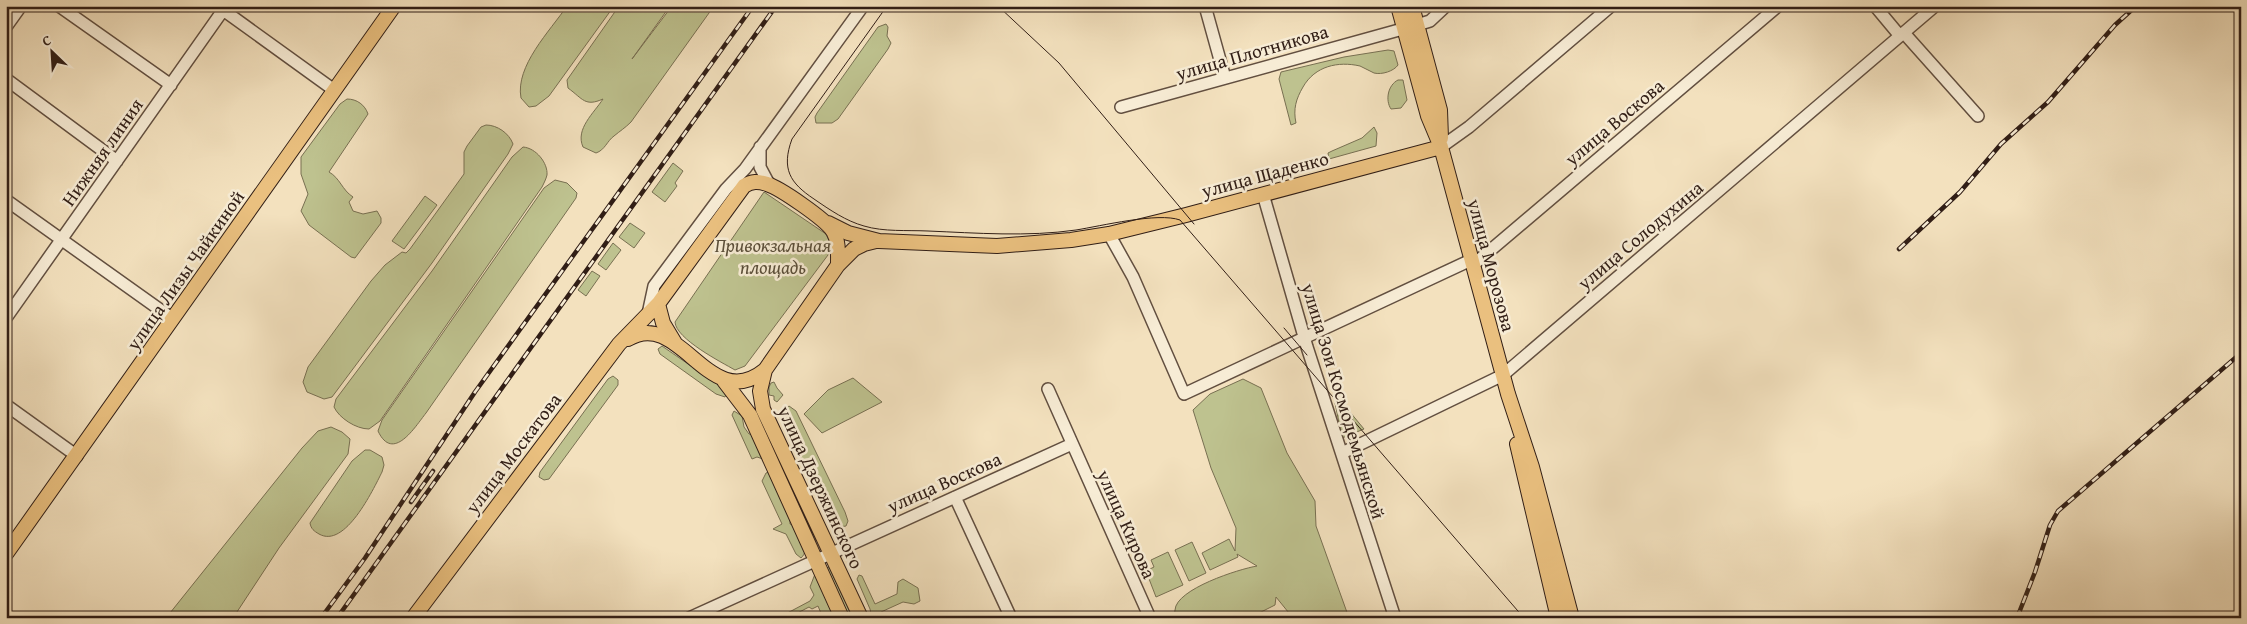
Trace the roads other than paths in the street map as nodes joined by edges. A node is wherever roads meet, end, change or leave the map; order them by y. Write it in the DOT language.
graph roads {
  1 [pos="22,6"];
  2 [pos="60,6"];
  3 [pos="394,6"];
  4 [pos="863,6"];
  5 [pos="1205,6"];
  6 [pos="1398,6"];
  7 [pos="1412,6"];
  8 [pos="1446,6"];
  9 [pos="1611,6"];
  10 [pos="1778,6"];
  11 [pos="1875,6"];
  12 [pos="1935,6"];
  13 [pos="222,8"];
  14 [pos="6,27"];
  15 [pos="1410,27"];
  16 [pos="1902,34"];
  17 [pos="1225,78"];
  18 [pos="6,79"];
  19 [pos="171,85"];
  20 [pos="334,90"];
  21 [pos="1121,107"];
  22 [pos="1978,116"];
  23 [pos="1440,147"];
  24 [pos="760,148"];
  25 [pos="117,161"];
  26 [pos="746,168"];
  27 [pos="768,184"];
  28 [pos="744,186"];
  29 [pos="1262,194"];
  30 [pos="6,200"];
  31 [pos="824,221"];
  32 [pos="1108,234"];
  33 [pos="62,240"];
  34 [pos="878,241"];
  35 [pos="1472,262"];
  36 [pos="838,265"];
  37 [pos="653,309"];
  38 [pos="6,318"];
  39 [pos="173,319"];
  40 [pos="1305,338"];
  41 [pos="619,344"];
  42 [pos="676,344"];
  43 [pos="765,370"];
  44 [pos="1503,375"];
  45 [pos="724,381"];
  46 [pos="1048,389"];
  47 [pos="1508,394"];
  48 [pos="6,405"];
  49 [pos="1072,444"];
  50 [pos="1342,453"];
  51 [pos="77,456"];
  52 [pos="955,496"];
  53 [pos="831,552"];
  54 [pos="6,554"];
  55 [pos="815,560"];
  56 [pos="412,618"];
  57 [pos="688,618"];
  58 [pos="842,618"];
  59 [pos="861,618"];
  60 [pos="1011,618"];
  61 [pos="1150,618"];
  62 [pos="1394,618"];
  63 [pos="1558,618"];
  64 [pos="1572,618"];
  1 -- 14 [label="street"];
  2 -- 19 [label="street"];
  3 -- 20 [label="main road, улица Лизы Чайкиной"];
  4 -- 24 [label="street, улица Москатова"];
  5 -- 17 [label="street"];
  6 -- 15 [label="main road, улица Морозова"];
  7 -- 15 [label="main road, улица Морозова"];
  8 -- 15 [label="street, улица Плотникова"];
  9 -- 23 [label="street, улица Щаденко"];
  10 -- 35 [label="street, улица Воскова"];
  11 -- 16 [label="street"];
  12 -- 16 [label="street, улица Солодухина"];
  13 -- 19 [label="street, Нижняя линия"];
  13 -- 20 [label="street"];
  15 -- 17 [label="street, улица Плотникова"];
  15 -- 23 [label="main road, улица Морозова"];
  16 -- 22 [label="street"];
  16 -- 44 [label="street, улица Солодухина"];
  17 -- 21 [label="street, улица Плотникова"];
  18 -- 25 [label="street"];
  19 -- 25 [label="street, Нижняя линия"];
  20 -- 39 [label="main road, улица Лизы Чайкиной"];
  23 -- 29 [label="main road, улица Щаденко"];
  23 -- 35 [label="main road, улица Морозова"];
  24 -- 26 [label="street, улица Москатова"];
  24 -- 27 [label="street"];
  25 -- 33 [label="street, Нижняя линия"];
  26 -- 28 [label="street, улица Москатова"];
  26 -- 37 [label="street, улица Москатова"];
  27 -- 28 [label="main road"];
  27 -- 31 [label="main road"];
  28 -- 37 [label="main road, улица Москатова"];
  29 -- 32 [label="main road, улица Щаденко"];
  29 -- 40 [label="street, улица Зои Космодемьянской"];
  30 -- 33 [label="street"];
  31 -- 34 [label="main road, улица Щаденко"];
  31 -- 36 [label="main road"];
  32 -- 34 [label="main road, улица Щаденко"];
  32 -- 40 [label="street, улица Воскова"];
  33 -- 38 [label="street, Нижняя линия"];
  33 -- 39 [label="street"];
  34 -- 36 [label="main road, улица Щаденко"];
  35 -- 40 [label="street, улица Воскова"];
  35 -- 44 [label="main road, улица Морозова"];
  36 -- 43 [label="main road"];
  37 -- 41 [label="main road, улица Москатова"];
  37 -- 42 [label="main road"];
  39 -- 51 [label="main road, улица Лизы Чайкиной"];
  40 -- 50 [label="street, улица Зои Космодемьянской"];
  41 -- 42 [label="main road"];
  41 -- 56 [label="main road, улица Москатова"];
  42 -- 45 [label="main road"];
  43 -- 45 [label="main road"];
  43 -- 53 [label="main road, улица Дзержинского"];
  44 -- 47 [label="main road, улица Морозова"];
  44 -- 50 [label="street, улица Солодухина"];
  45 -- 55 [label="main road, улица Дзержинского"];
  46 -- 49 [label="street, улица Кирова"];
  47 -- 63 [label="main road, улица Морозова"];
  47 -- 64 [label="main road, улица Морозова"];
  48 -- 51 [label="street"];
  49 -- 52 [label="street, улица Воскова"];
  49 -- 61 [label="street, улица Кирова"];
  50 -- 62 [label="street, улица Зои Космодемьянской"];
  51 -- 54 [label="main road, улица Лизы Чайкиной"];
  52 -- 53 [label="street, улица Воскова"];
  52 -- 60 [label="street"];
  53 -- 55 [label="street, улица Воскова"];
  53 -- 59 [label="main road, улица Дзержинского"];
  55 -- 57 [label="street"];
  55 -- 58 [label="main road, улица Дзержинского"];
}
